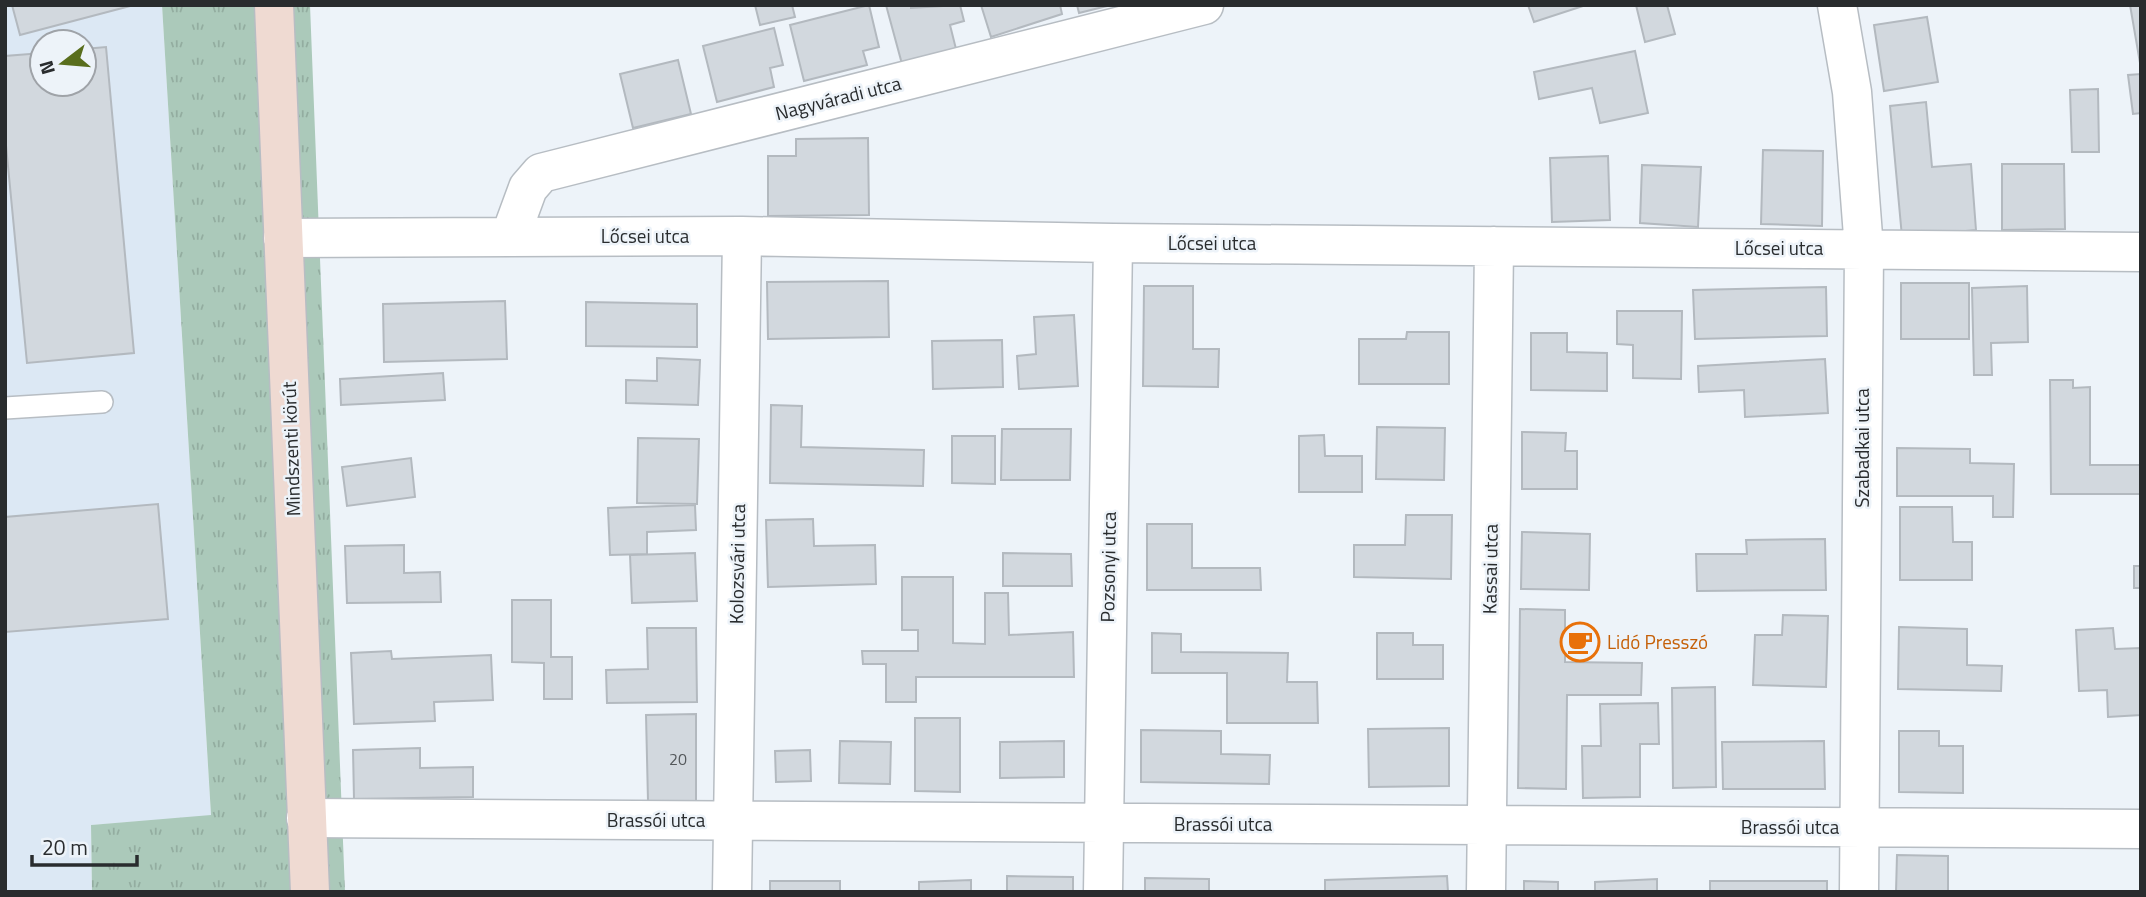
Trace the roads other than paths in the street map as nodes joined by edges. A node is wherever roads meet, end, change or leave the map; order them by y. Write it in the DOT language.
graph roads {
  1 [pos="274,5"];
  2 [pos="1204,5"];
  3 [pos="1838,5"];
  4 [pos="742,236"];
  5 [pos="510,237"];
  6 [pos="283,238"];
  7 [pos="1113,243"];
  8 [pos="1494,246"];
  9 [pos="1864,249"];
  10 [pos="2141,252"];
  11 [pos="102,402"];
  12 [pos="5,408"];
  13 [pos="306,818"];
  14 [pos="733,821"];
  15 [pos="1104,823"];
  16 [pos="1487,825"];
  17 [pos="1859,828"];
  18 [pos="2141,829"];
  19 [pos="310,892"];
  20 [pos="732,892"];
  21 [pos="1103,892"];
  22 [pos="1486,892"];
  23 [pos="1859,892"];
  1 -- 6 [label="street, Mindszenti körút"];
  2 -- 5 [label="street, Nagyváradi utca"];
  3 -- 9 [label="street, Szabadkai utca"];
  4 -- 5 [label="street, Lőcsei utca"];
  4 -- 7 [label="street, Lőcsei utca"];
  4 -- 14 [label="street, Kolozsvári utca"];
  5 -- 6 [label="street, Lőcsei utca"];
  6 -- 13 [label="street, Mindszenti körút"];
  7 -- 8 [label="street, Lőcsei utca"];
  7 -- 15 [label="street, Pozsonyi utca"];
  8 -- 9 [label="street, Lőcsei utca"];
  8 -- 16 [label="street, Kassai utca"];
  9 -- 10 [label="street, Lőcsei utca"];
  9 -- 17 [label="street, Szabadkai utca"];
  11 -- 12 [label="lane"];
  13 -- 14 [label="street, Brassói utca"];
  13 -- 19 [label="street, Mindszenti körút"];
  14 -- 15 [label="street, Brassói utca"];
  14 -- 20 [label="street, Kolozsvári utca"];
  15 -- 16 [label="street, Brassói utca"];
  15 -- 21 [label="street, Pozsonyi utca"];
  16 -- 17 [label="street, Brassói utca"];
  16 -- 22 [label="street, Kassai utca"];
  17 -- 18 [label="street, Brassói utca"];
  17 -- 23 [label="street, Szabadkai utca"];
}
